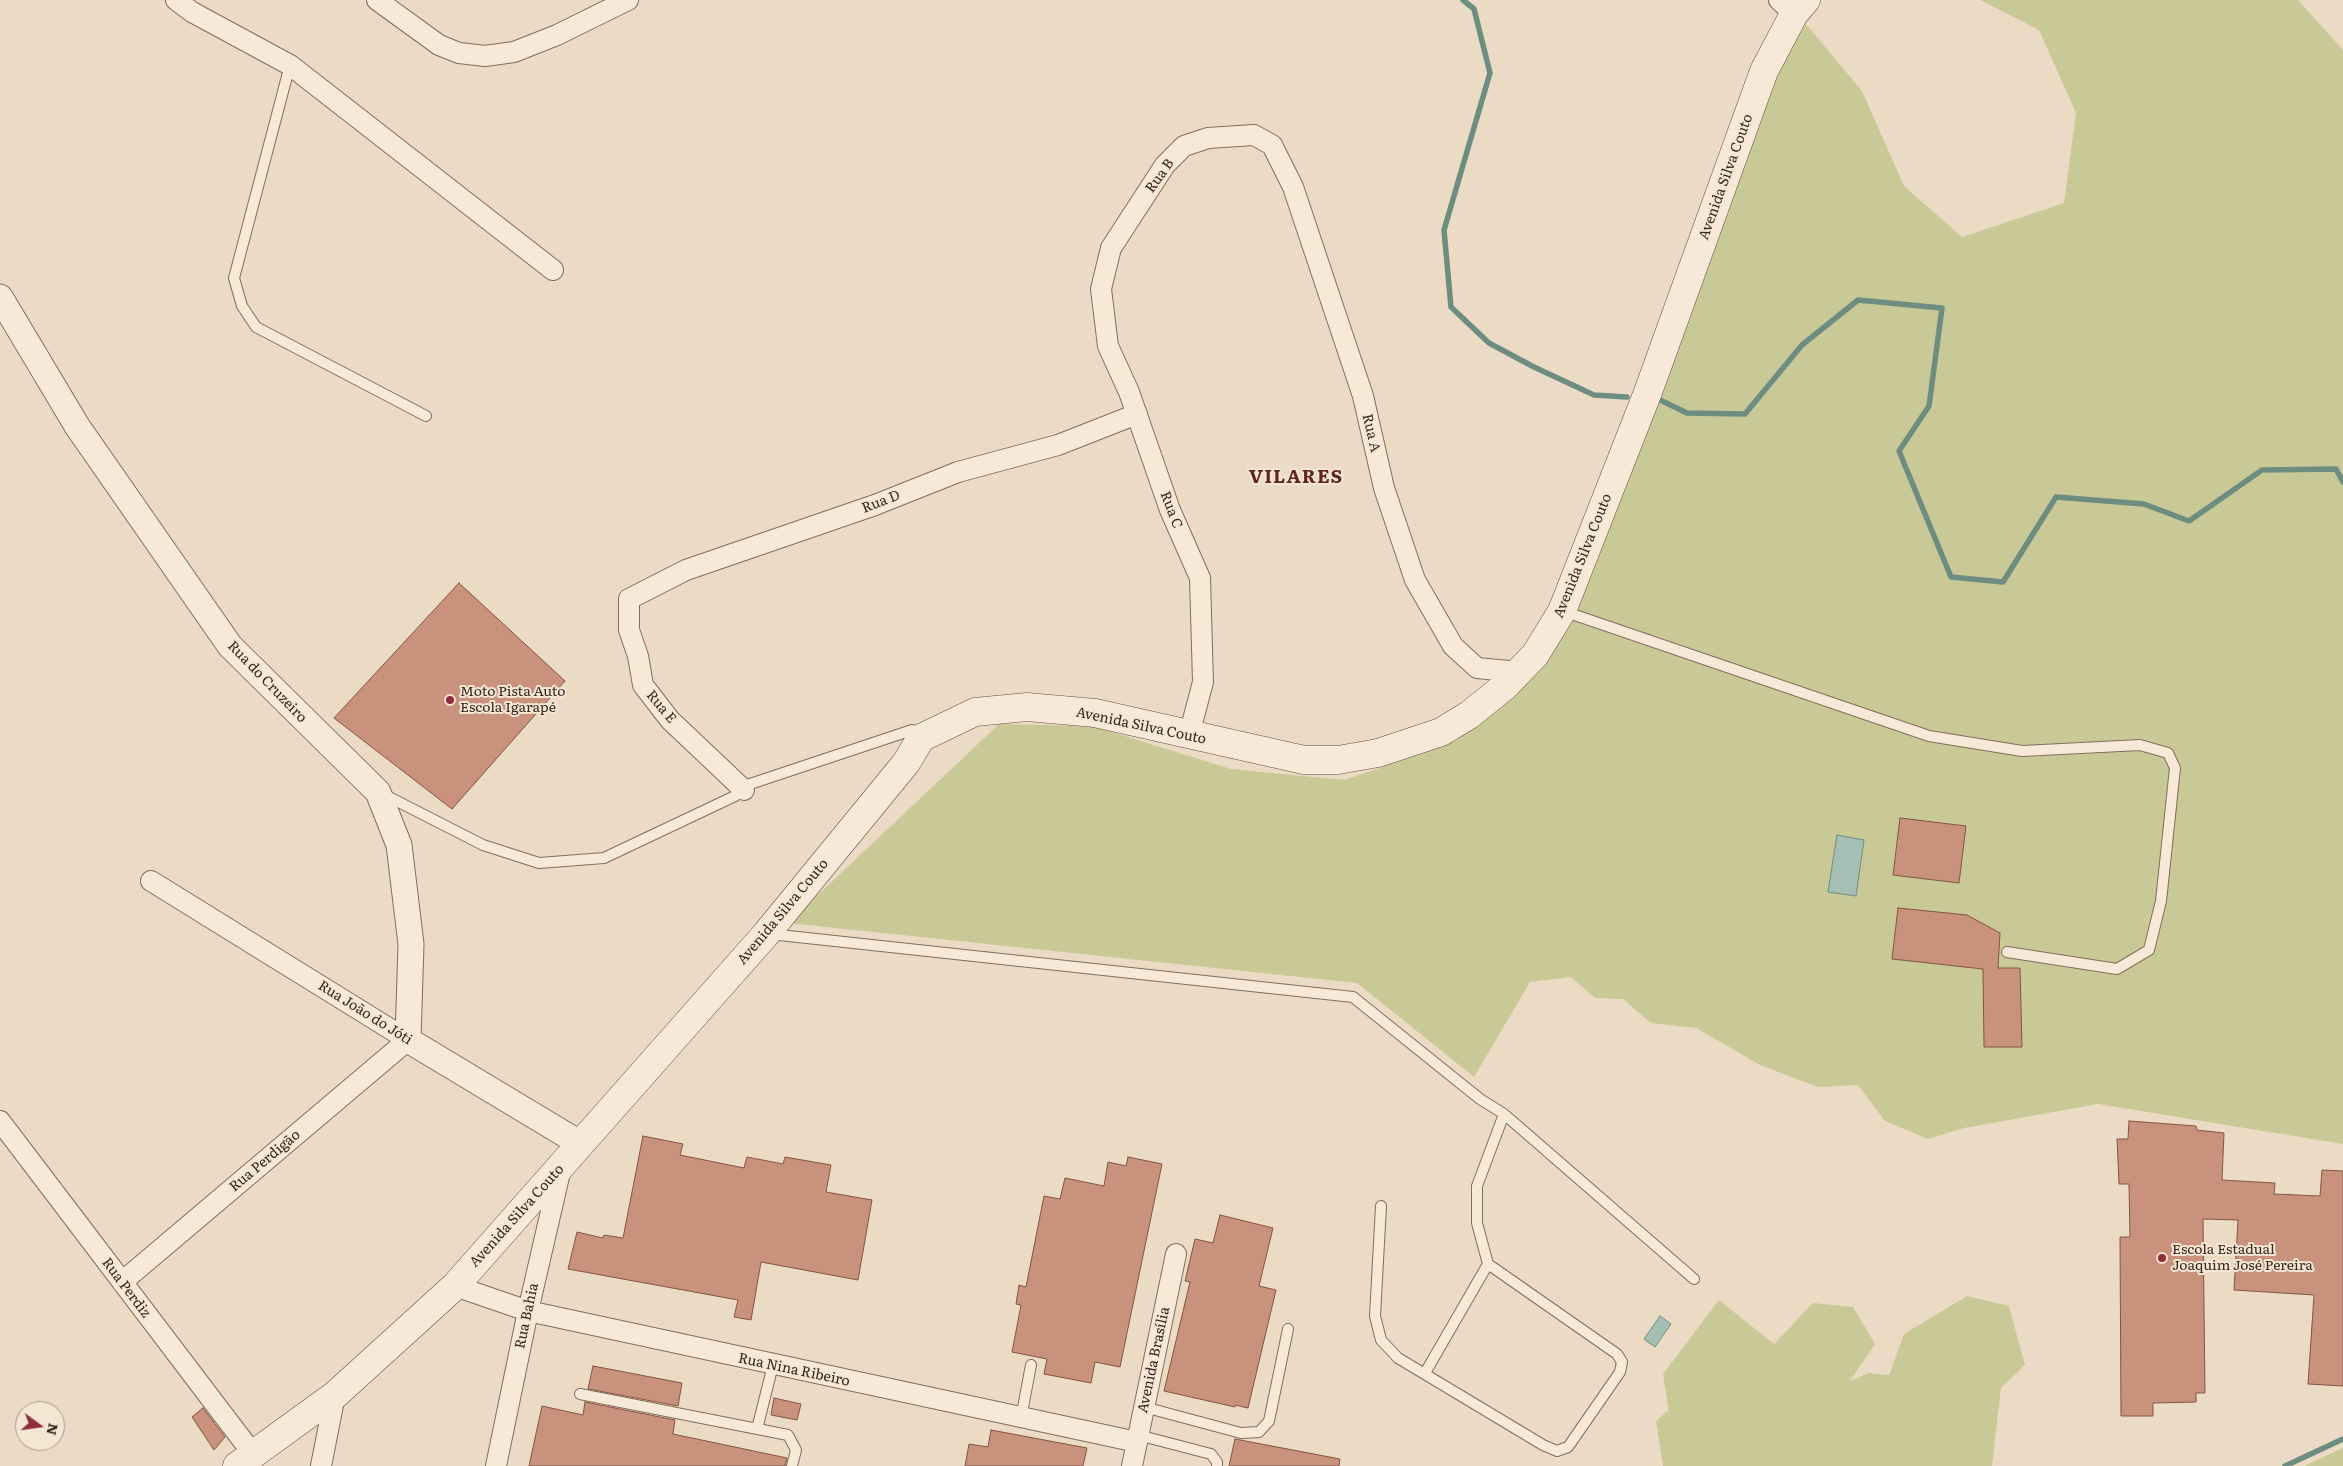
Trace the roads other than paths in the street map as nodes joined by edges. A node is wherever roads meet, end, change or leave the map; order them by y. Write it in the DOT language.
graph roads {
  1 [pos="176,0"];
  2 [pos="377,0"];
  3 [pos="628,0"];
  4 [pos="1793,5"];
  5 [pos="290,66"];
  6 [pos="1272,145"];
  7 [pos="553,270"];
  8 [pos="1101,289"];
  9 [pos="0,297"];
  10 [pos="1137,414"];
  11 [pos="426,416"];
  12 [pos="629,600"];
  13 [pos="1562,611"];
  14 [pos="1518,672"];
  15 [pos="1189,735"];
  16 [pos="921,738"];
  17 [pos="744,790"];
  18 [pos="378,792"];
  19 [pos="151,881"];
  20 [pos="766,934"];
  21 [pos="2007,952"];
  22 [pos="408,1040"];
  23 [pos="1504,1114"];
  24 [pos="0,1121"];
  25 [pos="581,1144"];
  26 [pos="561,1166"];
  27 [pos="1381,1206"];
  28 [pos="1176,1254"];
  29 [pos="1488,1264"];
  30 [pos="1694,1279"];
  31 [pos="122,1282"];
  32 [pos="455,1286"];
  33 [pos="528,1311"];
  34 [pos="1288,1329"];
  35 [pos="773,1365"];
  36 [pos="1031,1365"];
  37 [pos="1424,1373"];
  38 [pos="580,1394"];
  39 [pos="335,1395"];
  40 [pos="1144,1407"];
  41 [pos="1021,1418"];
  42 [pos="757,1429"];
  43 [pos="1137,1439"];
  44 [pos="245,1460"];
  45 [pos="320,1466"];
  46 [pos="496,1466"];
  47 [pos="792,1466"];
  48 [pos="1132,1466"];
  49 [pos="1217,1466"];
  1 -- 5 [label="street"];
  2 -- 3 [label="street"];
  4 -- 13 [label="main road, Avenida Silva Couto"];
  5 -- 7 [label="street"];
  5 -- 11 [label="lane"];
  6 -- 8 [label="street, Rua B"];
  6 -- 14 [label="street, Rua A"];
  8 -- 10 [label="street, Rua C"];
  9 -- 18 [label="street, Rua do Cruzeiro"];
  10 -- 12 [label="street, Rua D"];
  10 -- 15 [label="street, Rua C"];
  12 -- 17 [label="street, Rua E"];
  13 -- 14 [label="main road, Avenida Silva Couto"];
  13 -- 21 [label="lane"];
  14 -- 15 [label="main road, Avenida Silva Couto"];
  15 -- 16 [label="main road, Avenida Silva Couto"];
  16 -- 17 [label="lane"];
  16 -- 20 [label="main road, Avenida Silva Couto"];
  17 -- 18 [label="lane"];
  18 -- 22 [label="street, Rua do Cruzeiro"];
  19 -- 22 [label="street, Rua João do Jóti"];
  20 -- 23 [label="lane"];
  20 -- 25 [label="main road, Avenida Silva Couto"];
  22 -- 25 [label="street, Rua João do Jóti"];
  22 -- 31 [label="street, Rua Perdigão"];
  23 -- 29 [label="lane"];
  23 -- 30 [label="lane"];
  24 -- 31 [label="street, Rua Perdiz"];
  25 -- 26 [label="main road, Avenida Silva Couto"];
  26 -- 32 [label="main road, Avenida Silva Couto"];
  26 -- 33 [label="street, Rua Bahia"];
  27 -- 37 [label="lane"];
  28 -- 40 [label="street, Avenida Brasília"];
  29 -- 37 [label="lane"];
  29 -- 37 [label="lane"];
  31 -- 44 [label="street, Rua Perdiz"];
  32 -- 33 [label="street, Rua Nina Ribeiro"];
  32 -- 39 [label="main road, Avenida Silva Couto"];
  33 -- 35 [label="street, Rua Nina Ribeiro"];
  33 -- 46 [label="street, Rua Bahia"];
  34 -- 40 [label="lane"];
  35 -- 41 [label="street, Rua Nina Ribeiro"];
  35 -- 42 [label="lane"];
  36 -- 41 [label="lane"];
  38 -- 42 [label="lane"];
  39 -- 44 [label="main road, Avenida Silva Couto"];
  39 -- 45 [label="street"];
  40 -- 43 [label="street, Avenida Brasília"];
  41 -- 43 [label="street, Rua Nina Ribeiro"];
  42 -- 47 [label="lane"];
  43 -- 48 [label="street, Avenida Brasília"];
  43 -- 49 [label="lane"];
}
